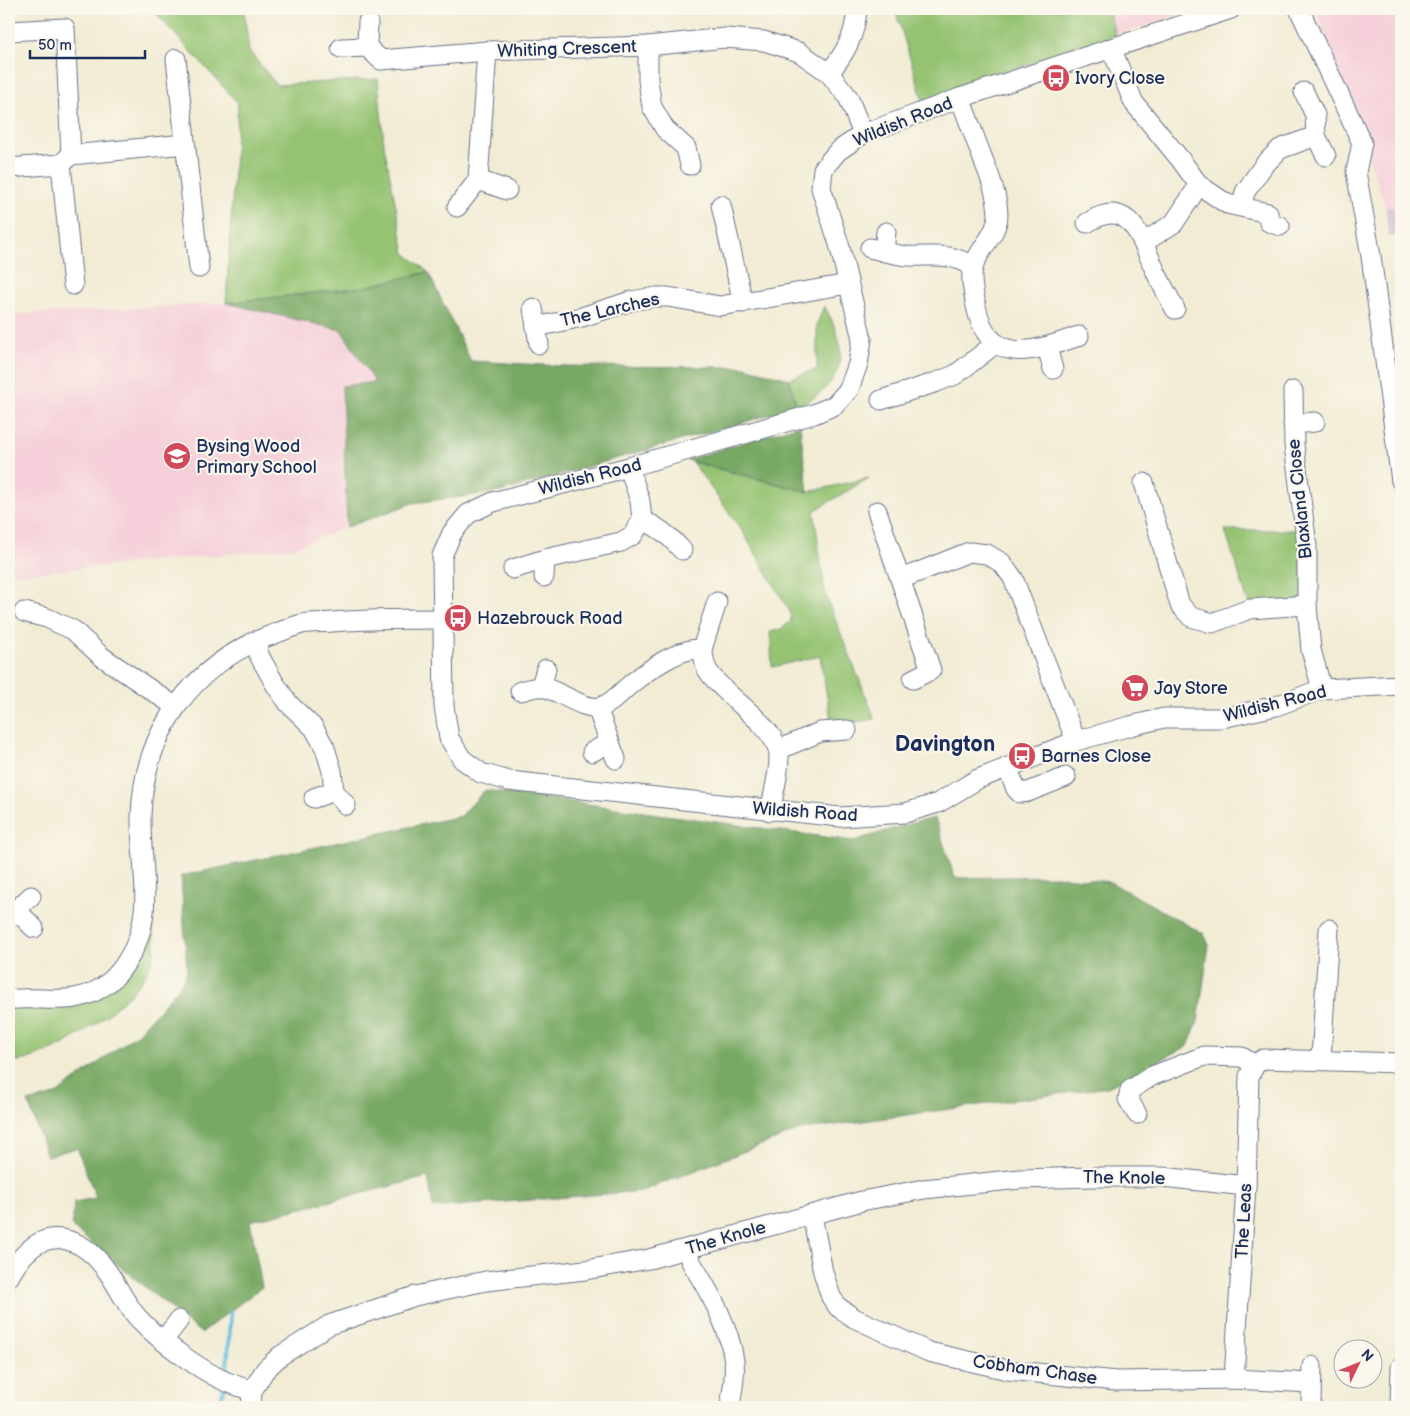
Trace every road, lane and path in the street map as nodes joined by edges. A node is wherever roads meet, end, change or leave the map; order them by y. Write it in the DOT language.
graph roads {
  1 [pos="859,9"];
  2 [pos="1231,9"];
  3 [pos="1299,9"];
  4 [pos="368,22"];
  5 [pos="9,31"];
  6 [pos="648,46"];
  7 [pos="367,47"];
  8 [pos="341,48"];
  9 [pos="1111,48"];
  10 [pos="487,52"];
  11 [pos="176,59"];
  12 [pos="828,73"];
  13 [pos="1304,92"];
  14 [pos="960,98"];
  15 [pos="863,134"];
  16 [pos="1316,136"];
  17 [pos="185,144"];
  18 [pos="692,151"];
  19 [pos="1326,156"];
  20 [pos="66,160"];
  21 [pos="9,168"];
  22 [pos="478,180"];
  23 [pos="1199,185"];
  24 [pos="507,190"];
  25 [pos="1242,206"];
  26 [pos="457,207"];
  27 [pos="719,219"];
  28 [pos="1087,224"];
  29 [pos="1280,226"];
  30 [pos="886,232"];
  31 [pos="1143,243"];
  32 [pos="973,266"];
  33 [pos="198,268"];
  34 [pos="73,284"];
  35 [pos="848,284"];
  36 [pos="743,303"];
  37 [pos="533,308"];
  38 [pos="1176,309"];
  39 [pos="1079,336"];
  40 [pos="995,344"];
  41 [pos="1047,347"];
  42 [pos="1053,369"];
  43 [pos="1293,391"];
  44 [pos="881,400"];
  45 [pos="1314,422"];
  46 [pos="1293,424"];
  47 [pos="629,467"];
  48 [pos="1401,481"];
  49 [pos="1144,483"];
  50 [pos="877,511"];
  51 [pos="642,520"];
  52 [pos="682,550"];
  53 [pos="513,569"];
  54 [pos="901,579"];
  55 [pos="717,602"];
  56 [pos="1307,605"];
  57 [pos="24,612"];
  58 [pos="442,619"];
  59 [pos="254,641"];
  60 [pos="702,649"];
  61 [pos="913,679"];
  62 [pos="1401,685"];
  63 [pos="1322,689"];
  64 [pos="520,691"];
  65 [pos="176,707"];
  66 [pos="600,707"];
  67 [pos="847,730"];
  68 [pos="1076,741"];
  69 [pos="778,750"];
  70 [pos="592,752"];
  71 [pos="1007,767"];
  72 [pos="1066,777"];
  73 [pos="314,798"];
  74 [pos="770,810"];
  75 [pos="31,896"];
  76 [pos="12,913"];
  77 [pos="34,928"];
  78 [pos="1329,929"];
  79 [pos="9,1000"];
  80 [pos="1321,1059"];
  81 [pos="1401,1063"];
  82 [pos="1255,1064"];
  83 [pos="1137,1114"];
  84 [pos="1246,1186"];
  85 [pos="812,1215"];
  86 [pos="690,1260"];
  87 [pos="9,1277"];
  88 [pos="179,1320"];
  89 [pos="163,1341"];
  90 [pos="1401,1367"];
  91 [pos="1234,1379"];
  92 [pos="251,1399"];
  93 [pos="1311,1403"];
  94 [pos="730,1407"];
  95 [pos="1400,1407"];
  1 -- 12 [label="street"];
  2 -- 9 [label="street, Wildish Road"];
  3 -- 48 [label="street"];
  4 -- 7 [label="street"];
  5 -- 20 [label="street"];
  6 -- 10 [label="street, Whiting Crescent"];
  6 -- 12 [label="street, Whiting Crescent"];
  6 -- 18 [label="street, Whiting Crescent"];
  7 -- 8 [label="street"];
  7 -- 10 [label="street, Whiting Crescent"];
  9 -- 14 [label="street, Wildish Road"];
  9 -- 23 [label="street"];
  10 -- 22 [label="street, Whiting Crescent"];
  11 -- 17 [label="street"];
  12 -- 15 [label="street, Whiting Crescent"];
  13 -- 16 [label="street"];
  14 -- 15 [label="street, Wildish Road"];
  14 -- 32 [label="street"];
  15 -- 35 [label="street, Wildish Road"];
  16 -- 19 [label="street"];
  16 -- 25 [label="street"];
  17 -- 20 [label="street"];
  17 -- 33 [label="street"];
  20 -- 21 [label="street"];
  20 -- 34 [label="street"];
  22 -- 24 [label="street"];
  22 -- 26 [label="street"];
  23 -- 25 [label="street"];
  23 -- 31 [label="street"];
  25 -- 29 [label="street"];
  27 -- 36 [label="street"];
  28 -- 31 [label="street"];
  30 -- 32 [label="street"];
  31 -- 38 [label="street"];
  32 -- 40 [label="street"];
  35 -- 36 [label="street, The Larches"];
  35 -- 47 [label="street, Wildish Road"];
  36 -- 37 [label="street, The Larches"];
  39 -- 41 [label="street"];
  40 -- 41 [label="street"];
  40 -- 44 [label="street"];
  41 -- 42 [label="street"];
  43 -- 46 [label="street, Blaxland Close"];
  45 -- 46 [label="street, Blaxland Close"];
  46 -- 56 [label="street, Blaxland Close"];
  47 -- 51 [label="street"];
  47 -- 58 [label="street, Wildish Road"];
  49 -- 56 [label="street"];
  50 -- 54 [label="street"];
  51 -- 52 [label="street"];
  51 -- 53 [label="street"];
  54 -- 61 [label="street"];
  54 -- 68 [label="street"];
  55 -- 60 [label="street"];
  56 -- 63 [label="street, Blaxland Close"];
  57 -- 65 [label="street"];
  58 -- 59 [label="street"];
  58 -- 74 [label="street, Wildish Road"];
  59 -- 65 [label="street"];
  59 -- 73 [label="street"];
  60 -- 66 [label="street"];
  60 -- 69 [label="street"];
  62 -- 63 [label="street, Wildish Road"];
  63 -- 68 [label="street, Wildish Road"];
  64 -- 66 [label="street"];
  65 -- 79 [label="street"];
  66 -- 70 [label="street"];
  67 -- 69 [label="street"];
  68 -- 71 [label="street, Wildish Road"];
  69 -- 74 [label="street"];
  71 -- 72 [label="street"];
  71 -- 74 [label="street, Wildish Road"];
  75 -- 76 [label="street"];
  76 -- 77 [label="street"];
  78 -- 80 [label="street"];
  80 -- 81 [label="street"];
  80 -- 82 [label="street"];
  82 -- 83 [label="street"];
  82 -- 84 [label="street, The Leas"];
  84 -- 85 [label="street, The Knole"];
  84 -- 91 [label="street, The Leas"];
  85 -- 91 [label="street, Cobham Chase"];
  85 -- 92 [label="street, The Knole"];
  86 -- 94 [label="street"];
  87 -- 89 [label="street"];
  88 -- 89 [label="street"];
  89 -- 92 [label="street"];
  90 -- 95 [label="street"];
  91 -- 93 [label="street, Cobham Chase"];
}
